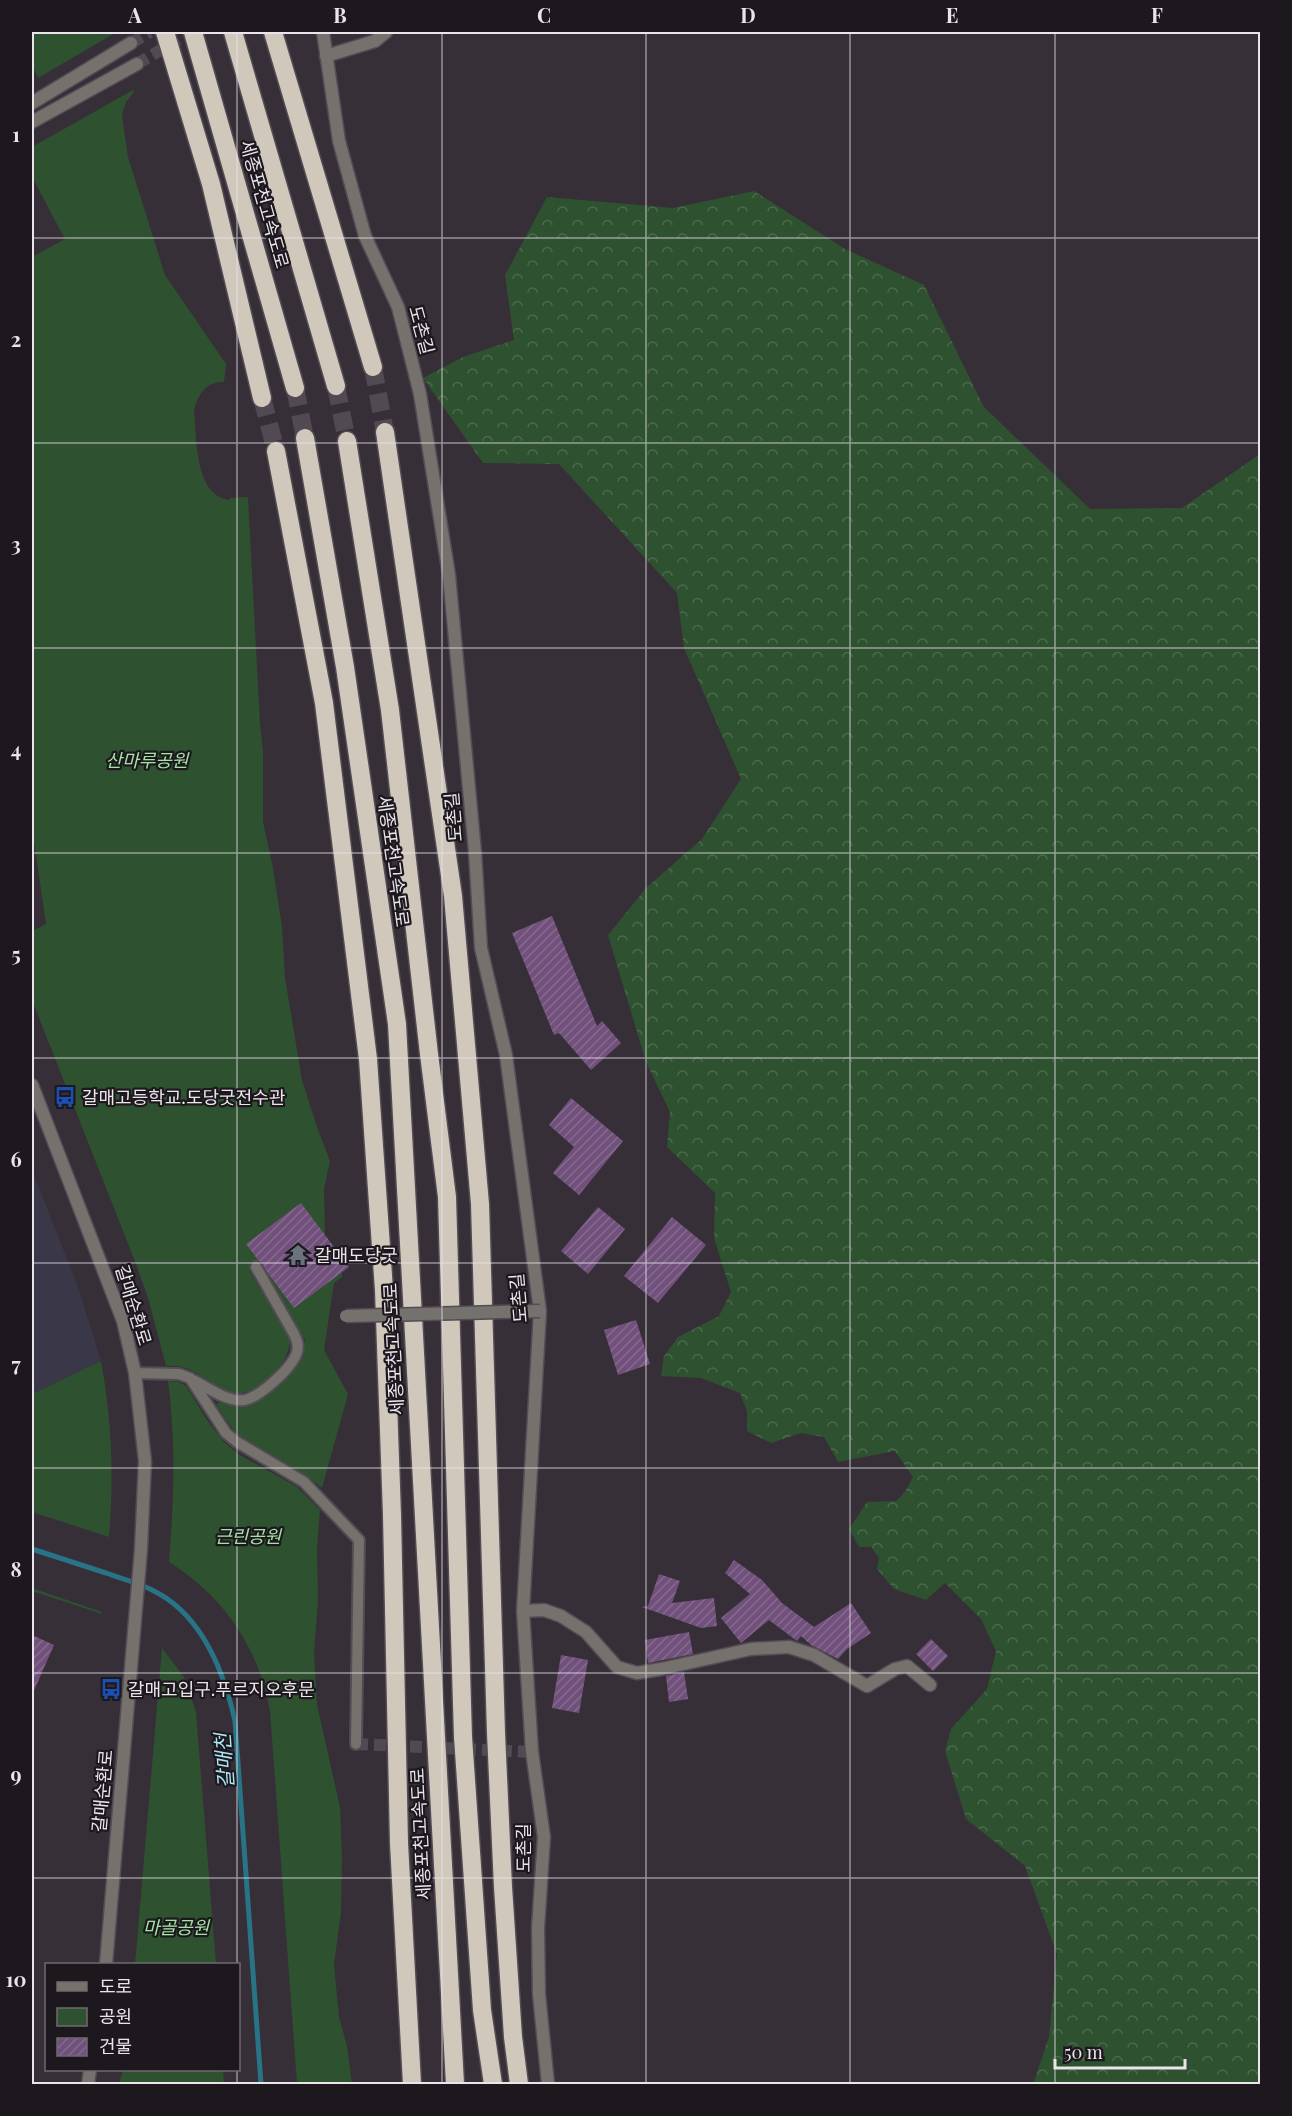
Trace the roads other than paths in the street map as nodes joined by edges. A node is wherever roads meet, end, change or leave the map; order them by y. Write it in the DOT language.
graph roads {
  1 [pos="165,32"];
  2 [pos="193,32"];
  3 [pos="233,32"];
  4 [pos="273,32"];
  5 [pos="324,32"];
  6 [pos="386,32"];
  7 [pos="131,43"];
  8 [pos="326,56"];
  9 [pos="137,64"];
  10 [pos="32,103"];
  11 [pos="32,122"];
  12 [pos="373,368"];
  13 [pos="336,386"];
  14 [pos="295,388"];
  15 [pos="262,398"];
  16 [pos="385,432"];
  17 [pos="305,438"];
  18 [pos="346,441"];
  19 [pos="276,451"];
  20 [pos="32,1085"];
  21 [pos="256,1267"];
  22 [pos="540,1311"];
  23 [pos="346,1316"];
  24 [pos="135,1373"];
  25 [pos="190,1378"];
  26 [pos="523,1611"];
  27 [pos="930,1685"];
  28 [pos="356,1744"];
  29 [pos="106,1963"];
  30 [pos="412,2085"];
  31 [pos="455,2085"];
  32 [pos="493,2085"];
  33 [pos="519,2085"];
  34 [pos="548,2085"];
  1 -- 15 [label="highway"];
  2 -- 14 [label="highway, 세종포천고속도로"];
  3 -- 13 [label="highway, 세종포천고속도로"];
  4 -- 12 [label="highway"];
  5 -- 8 [label="street, 도촌길"];
  6 -- 8 [label="street"];
  7 -- 10 [label="street"];
  8 -- 22 [label="street, 도촌길"];
  9 -- 11 [label="street"];
  16 -- 33 [label="highway"];
  17 -- 31 [label="highway, 세종포천고속도로"];
  18 -- 32 [label="highway, 세종포천고속도로"];
  19 -- 30 [label="highway"];
  20 -- 24 [label="street, 갈매순환로"];
  21 -- 25 [label="lane"];
  22 -- 23 [label="street, bridge"];
  22 -- 26 [label="street, 도촌길"];
  24 -- 25 [label="lane"];
  24 -- 29 [label="street, 갈매순환로"];
  25 -- 28 [label="lane"];
  26 -- 27 [label="street"];
  26 -- 34 [label="street, 도촌길"];
}
